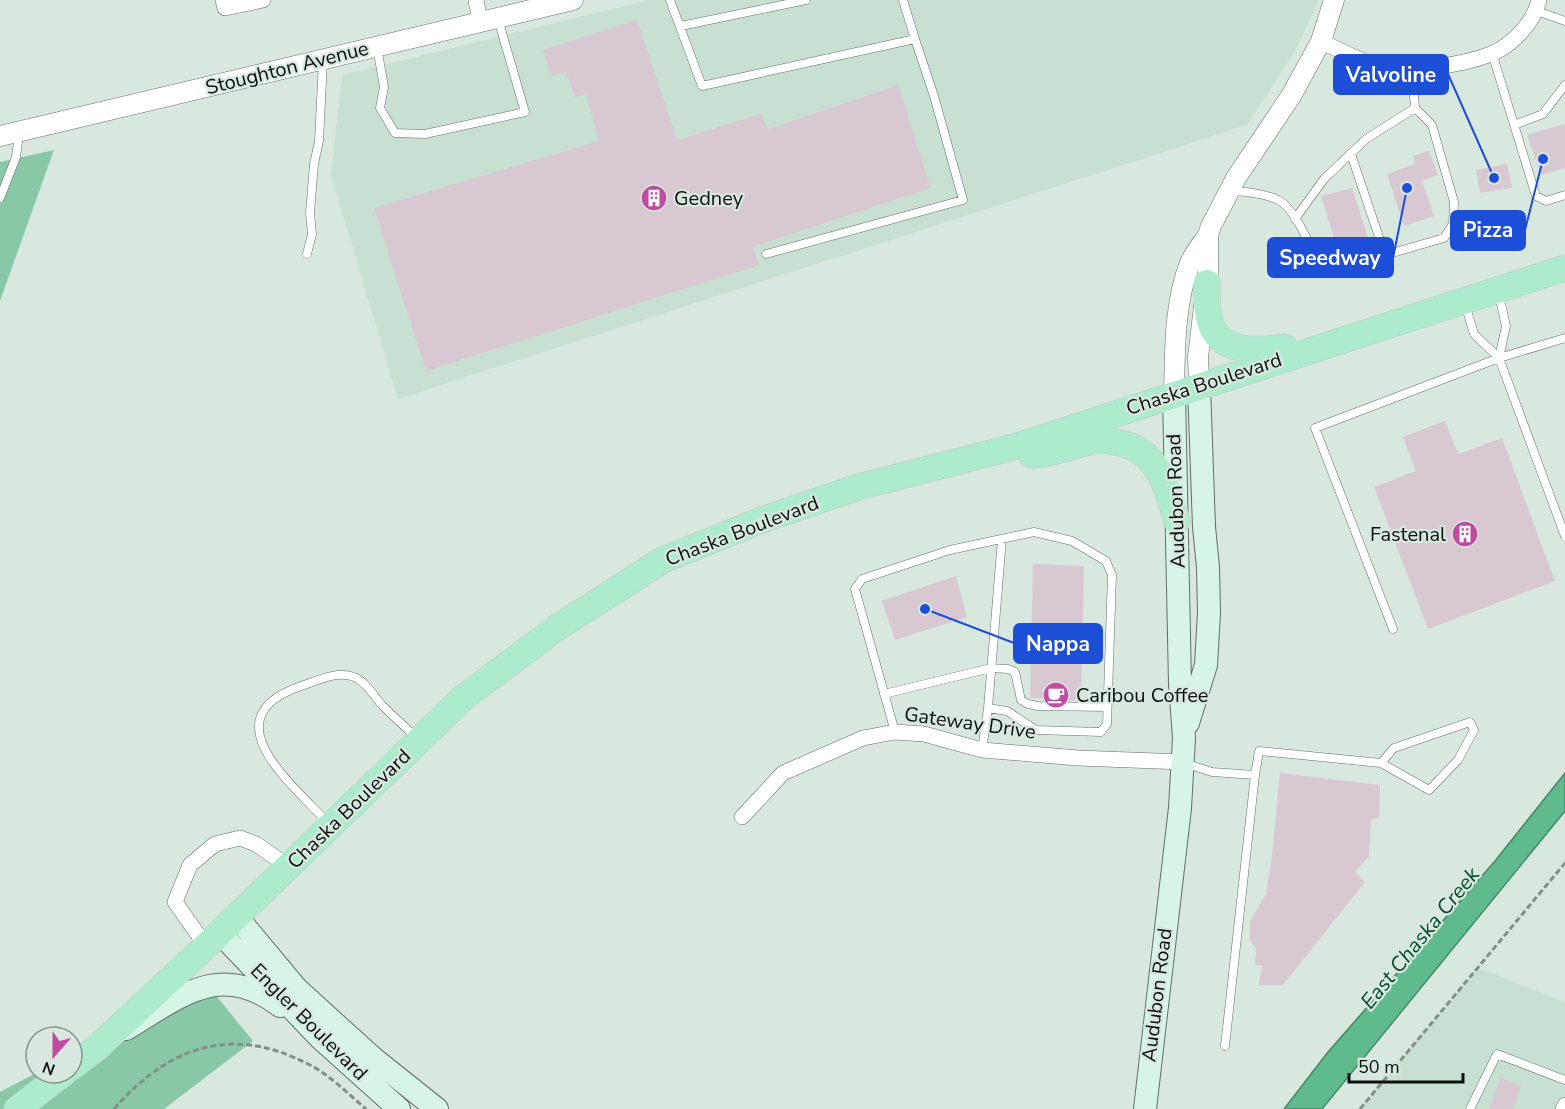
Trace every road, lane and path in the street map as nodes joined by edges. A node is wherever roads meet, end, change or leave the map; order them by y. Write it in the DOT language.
graph roads {
  1 [pos="223,0"];
  2 [pos="263,0"];
  3 [pos="476,0"];
  4 [pos="573,0"];
  5 [pos="670,0"];
  6 [pos="806,0"];
  7 [pos="903,0"];
  8 [pos="1334,0"];
  9 [pos="1538,6"];
  10 [pos="489,19"];
  11 [pos="1565,21"];
  12 [pos="681,26"];
  13 [pos="915,39"];
  14 [pos="1321,41"];
  15 [pos="377,47"];
  16 [pos="1492,53"];
  17 [pos="323,60"];
  18 [pos="1412,70"];
  19 [pos="1565,85"];
  20 [pos="1415,108"];
  21 [pos="1514,125"];
  22 [pos="9,134"];
  23 [pos="1351,154"];
  24 [pos="1230,191"];
  25 [pos="1565,195"];
  26 [pos="0,198"];
  27 [pos="1295,219"];
  28 [pos="1208,235"];
  29 [pos="308,254"];
  30 [pos="766,254"];
  31 [pos="1385,255"];
  32 [pos="1565,268"];
  33 [pos="1207,283"];
  34 [pos="1497,290"];
  35 [pos="1464,300"];
  36 [pos="1361,333"];
  37 [pos="1565,338"];
  38 [pos="1499,358"];
  39 [pos="1198,386"];
  40 [pos="1174,394"];
  41 [pos="972,458"];
  42 [pos="1177,521"];
  43 [pos="1565,536"];
  44 [pos="1002,539"];
  45 [pos="1393,629"];
  46 [pos="992,668"];
  47 [pos="884,693"];
  48 [pos="1107,707"];
  49 [pos="988,708"];
  50 [pos="895,732"];
  51 [pos="1184,738"];
  52 [pos="420,741"];
  53 [pos="982,750"];
  54 [pos="1183,762"];
  55 [pos="1381,763"];
  56 [pos="1255,775"];
  57 [pos="742,817"];
  58 [pos="331,826"];
  59 [pos="1565,864"];
  60 [pos="289,867"];
  61 [pos="221,932"];
  62 [pos="319,1037"];
  63 [pos="106,1040"];
  64 [pos="1225,1046"];
  65 [pos="84,1057"];
  66 [pos="1565,1080"];
  67 [pos="48,1085"];
  68 [pos="1565,1105"];
  69 [pos="16,1109"];
  70 [pos="114,1109"];
  71 [pos="366,1109"];
  72 [pos="399,1109"];
  73 [pos="437,1109"];
  74 [pos="1145,1109"];
  75 [pos="1360,1109"];
  76 [pos="1470,1109"];
  77 [pos="1563,1109"];
  1 -- 2 [label="street"];
  3 -- 10 [label="street"];
  4 -- 10 [label="street, Stoughton Avenue"];
  5 -- 12 [label="lane"];
  6 -- 12 [label="lane"];
  7 -- 13 [label="lane"];
  8 -- 14 [label="street, Audubon Road"];
  9 -- 11 [label="lane"];
  9 -- 16 [label="street"];
  10 -- 15 [label="street, Stoughton Avenue"];
  10 -- 15 [label="lane"];
  12 -- 13 [label="lane"];
  13 -- 30 [label="lane"];
  14 -- 18 [label="street"];
  14 -- 24 [label="street, Audubon Road"];
  15 -- 17 [label="street, Stoughton Avenue"];
  16 -- 18 [label="street"];
  16 -- 21 [label="lane"];
  17 -- 22 [label="street, Stoughton Avenue"];
  17 -- 29 [label="lane"];
  18 -- 20 [label="lane"];
  19 -- 21 [label="lane"];
  20 -- 23 [label="lane"];
  20 -- 31 [label="lane"];
  21 -- 25 [label="lane"];
  22 -- 26 [label="lane"];
  23 -- 27 [label="lane"];
  23 -- 31 [label="lane"];
  24 -- 27 [label="lane"];
  24 -- 28 [label="street, Audubon Road"];
  27 -- 31 [label="lane"];
  28 -- 33 [label="street, Audubon Road"];
  28 -- 40 [label="street, Audubon Road"];
  32 -- 34 [label="main road, Chaska Boulevard"];
  33 -- 36 [label="main road"];
  33 -- 39 [label="street, Audubon Road"];
  34 -- 35 [label="main road, Chaska Boulevard"];
  34 -- 38 [label="lane"];
  35 -- 36 [label="main road, Chaska Boulevard"];
  35 -- 38 [label="lane"];
  36 -- 39 [label="main road, Chaska Boulevard"];
  37 -- 38 [label="lane"];
  38 -- 43 [label="lane"];
  38 -- 45 [label="lane"];
  39 -- 40 [label="main road, Chaska Boulevard"];
  39 -- 51 [label="main road, Audubon Road"];
  40 -- 41 [label="main road, Chaska Boulevard"];
  40 -- 42 [label="main road, Audubon Road"];
  41 -- 42 [label="main road"];
  41 -- 52 [label="main road, Chaska Boulevard"];
  42 -- 51 [label="main road, Audubon Road"];
  44 -- 46 [label="lane"];
  44 -- 47 [label="lane"];
  44 -- 48 [label="lane"];
  46 -- 47 [label="lane"];
  46 -- 48 [label="lane"];
  46 -- 49 [label="lane"];
  47 -- 50 [label="lane"];
  48 -- 49 [label="lane"];
  49 -- 53 [label="lane"];
  50 -- 53 [label="street, Gateway Drive"];
  50 -- 57 [label="street, Gateway Drive"];
  51 -- 54 [label="main road, Audubon Road"];
  52 -- 58 [label="main road, Chaska Boulevard"];
  52 -- 58 [label="lane"];
  53 -- 54 [label="street, Gateway Drive"];
  54 -- 56 [label="lane"];
  54 -- 74 [label="main road, Audubon Road"];
  55 -- 55 [label="lane"];
  55 -- 56 [label="lane"];
  56 -- 64 [label="lane"];
  58 -- 60 [label="main road, Chaska Boulevard"];
  59 -- 75 [label="path"];
  60 -- 61 [label="main road, Chaska Boulevard"];
  60 -- 61 [label="street"];
  61 -- 62 [label="main road, Engler Boulevard"];
  61 -- 63 [label="main road, Chaska Boulevard"];
  61 -- 73 [label="main road"];
  62 -- 63 [label="main road"];
  62 -- 72 [label="main road, Engler Boulevard"];
  63 -- 65 [label="main road, Chaska Boulevard"];
  66 -- 76 [label="lane"];
  67 -- 69 [label="main road"];
  68 -- 77 [label="street"];
  70 -- 71 [label="path"];
}
